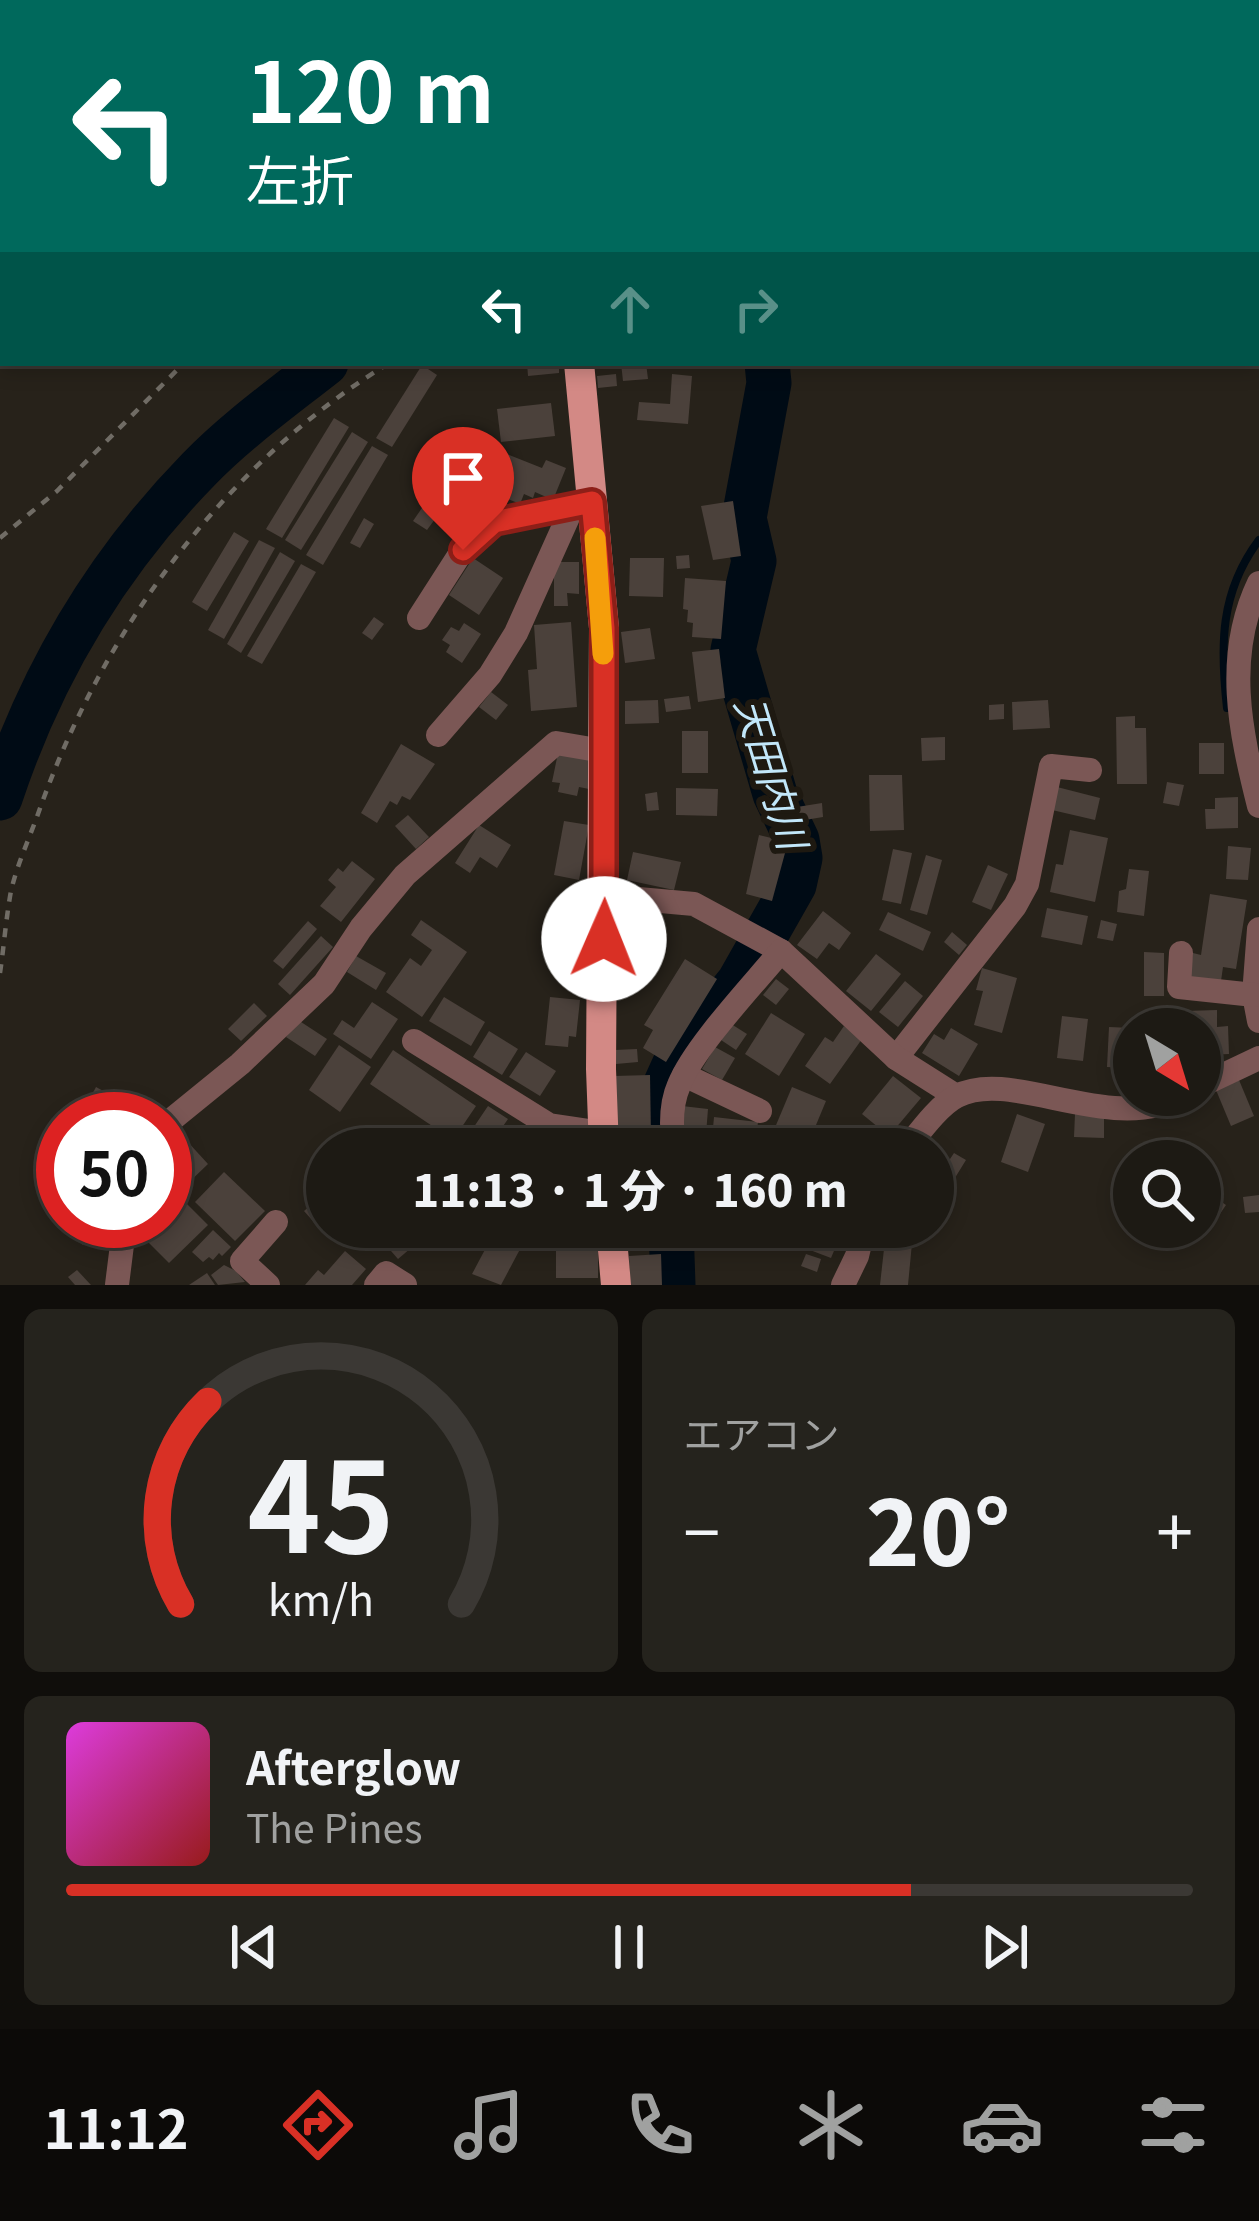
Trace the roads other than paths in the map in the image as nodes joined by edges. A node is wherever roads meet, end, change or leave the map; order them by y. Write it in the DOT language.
graph roads {
  1 [pos="579,366"];
  2 [pos="582,504"];
  3 [pos="1259,583"];
  4 [pos="419,618"];
  5 [pos="438,735"];
  6 [pos="603,751"];
  7 [pos="1090,770"];
  8 [pos="1259,806"];
  9 [pos="604,896"];
  10 [pos="1259,928"];
  11 [pos="768,943"];
  12 [pos="1181,953"];
  13 [pos="1257,1008"];
  14 [pos="414,1041"];
  15 [pos="896,1058"];
  16 [pos="1259,1058"];
  17 [pos="684,1075"];
  18 [pos="1221,1076"];
  19 [pos="956,1096"];
  20 [pos="192,1103"];
  21 [pos="1113,1108"];
  22 [pos="760,1111"];
  23 [pos="559,1128"];
  24 [pos="604,1128"];
  25 [pos="671,1128"];
  26 [pos="926,1128"];
  27 [pos="276,1222"];
  28 [pos="122,1248"];
  29 [pos="613,1248"];
  30 [pos="856,1248"];
  31 [pos="117,1285"];
  32 [pos="268,1285"];
  33 [pos="376,1285"];
  34 [pos="405,1285"];
  35 [pos="616,1285"];
  36 [pos="843,1285"];
  1 -- 2 [label="main road"];
  2 -- 4 [label="street"];
  2 -- 5 [label="street"];
  2 -- 6 [label="main road"];
  3 -- 8 [label="street"];
  6 -- 9 [label="main road"];
  6 -- 20 [label="street"];
  7 -- 15 [label="street"];
  9 -- 11 [label="street"];
  9 -- 24 [label="main road"];
  10 -- 13 [label="street"];
  11 -- 15 [label="street"];
  11 -- 17 [label="street"];
  12 -- 13 [label="street"];
  14 -- 23 [label="street"];
  15 -- 19 [label="street"];
  16 -- 18 [label="street"];
  17 -- 22 [label="street"];
  17 -- 25 [label="street"];
  19 -- 21 [label="street"];
  19 -- 26 [label="street"];
  27 -- 32 [label="street"];
  28 -- 31 [label="street"];
  29 -- 35 [label="main road"];
  30 -- 36 [label="street"];
  33 -- 34 [label="street"];
}
